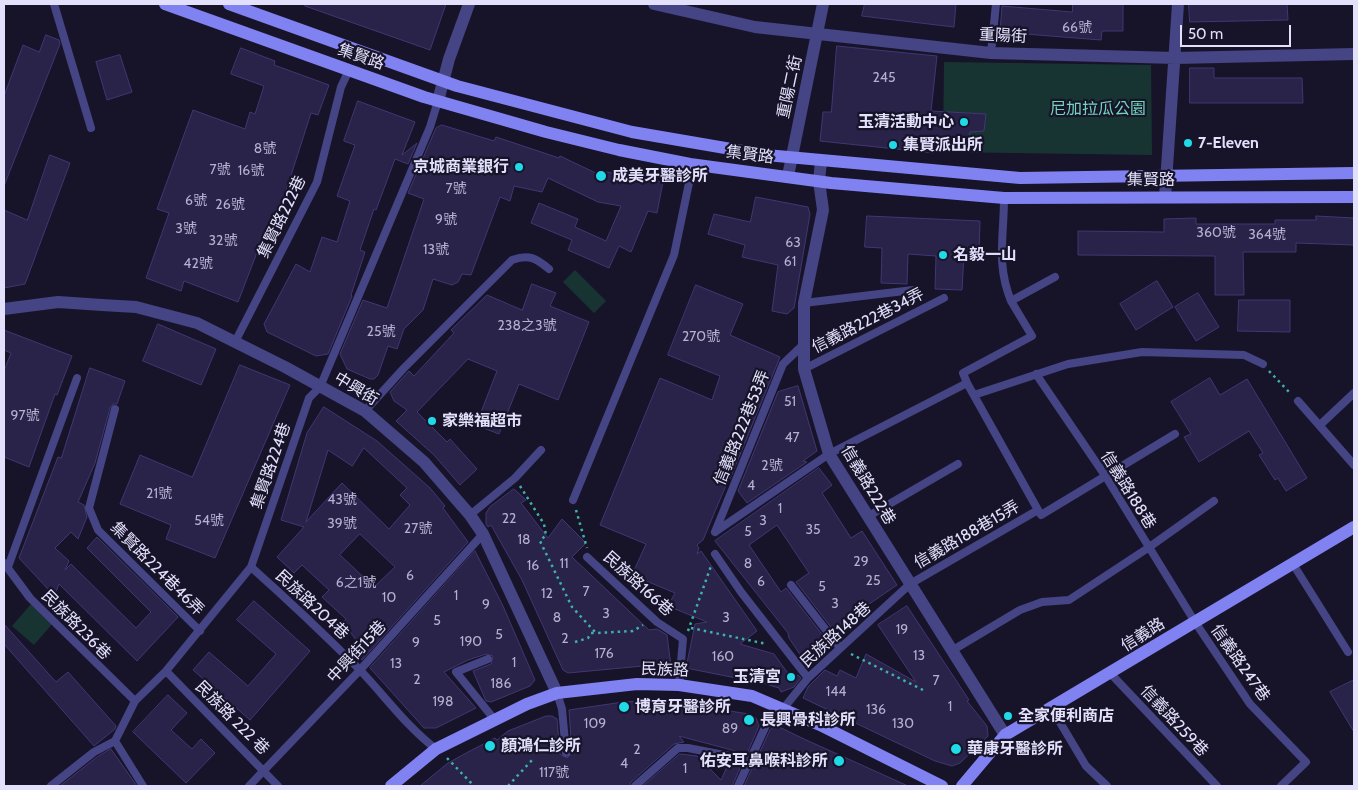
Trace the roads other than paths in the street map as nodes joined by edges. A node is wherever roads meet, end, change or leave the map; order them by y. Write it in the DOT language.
graph roads {
  1 [pos="54,4"];
  2 [pos="165,4"];
  3 [pos="229,4"];
  4 [pos="468,4"];
  5 [pos="654,4"];
  6 [pos="823,4"];
  7 [pos="996,4"];
  8 [pos="1178,4"];
  9 [pos="685,7"];
  10 [pos="818,35"];
  11 [pos="991,53"];
  12 [pos="1354,54"];
  13 [pos="1176,58"];
  14 [pos="349,70"];
  15 [pos="442,82"];
  16 [pos="438,101"];
  17 [pos="91,128"];
  18 [pos="792,156"];
  19 [pos="821,161"];
  20 [pos="690,164"];
  21 [pos="1354,173"];
  22 [pos="1166,174"];
  23 [pos="788,176"];
  24 [pos="819,181"];
  25 [pos="1165,197"];
  26 [pos="1354,197"];
  27 [pos="1004,198"];
  28 [pos="549,269"];
  29 [pos="1054,278"];
  30 [pos="914,290"];
  31 [pos="944,298"];
  32 [pos="1012,300"];
  33 [pos="804,303"];
  34 [pos="4,309"];
  35 [pos="234,342"];
  36 [pos="805,343"];
  37 [pos="1263,364"];
  38 [pos="804,369"];
  39 [pos="1036,374"];
  40 [pos="77,378"];
  41 [pos="967,383"];
  42 [pos="320,387"];
  43 [pos="1354,393"];
  44 [pos="974,395"];
  45 [pos="1298,401"];
  46 [pos="115,409"];
  47 [pos="365,411"];
  48 [pos="1320,425"];
  49 [pos="1175,434"];
  50 [pos="541,450"];
  51 [pos="829,454"];
  52 [pos="958,464"];
  53 [pos="1354,465"];
  54 [pos="1106,477"];
  55 [pos="573,500"];
  56 [pos="1214,501"];
  57 [pos="1038,510"];
  58 [pos="470,514"];
  59 [pos="867,517"];
  60 [pos="1354,527"];
  61 [pos="483,534"];
  62 [pos="1148,548"];
  63 [pos="715,554"];
  64 [pos="587,557"];
  65 [pos="1293,564"];
  66 [pos="6,565"];
  67 [pos="251,566"];
  68 [pos="910,584"];
  69 [pos="791,585"];
  70 [pos="1195,622"];
  71 [pos="200,631"];
  72 [pos="840,648"];
  73 [pos="953,650"];
  74 [pos="1348,652"];
  75 [pos="488,659"];
  76 [pos="360,670"];
  77 [pos="166,671"];
  78 [pos="1111,674"];
  79 [pos="808,678"];
  80 [pos="679,685"];
  81 [pos="557,694"];
  82 [pos="135,701"];
  83 [pos="780,708"];
  84 [pos="1052,709"];
  85 [pos="494,719"];
  86 [pos="1005,735"];
  87 [pos="116,740"];
  88 [pos="436,749"];
  89 [pos="566,753"];
  90 [pos="750,760"];
  91 [pos="264,770"];
  92 [pos="52,786"];
  93 [pos="144,786"];
  94 [pos="249,786"];
  95 [pos="278,786"];
  96 [pos="391,786"];
  97 [pos="635,786"];
  98 [pos="738,786"];
  99 [pos="942,786"];
  100 [pos="962,786"];
  101 [pos="1107,786"];
  102 [pos="1217,786"];
  103 [pos="1281,786"];
  1 -- 17 [label="lane"];
  2 -- 14 [label="main road, 集賢路"];
  3 -- 15 [label="main road, 集賢路"];
  4 -- 15 [label="street"];
  5 -- 9 [label="street, 重陽街"];
  6 -- 10 [label="street, 重陽二街"];
  7 -- 11 [label="lane"];
  8 -- 13 [label="street"];
  9 -- 10 [label="street, 重陽街"];
  10 -- 11 [label="street, 重陽街"];
  10 -- 18 [label="street, 重陽二街"];
  11 -- 13 [label="street, 重陽街"];
  12 -- 13 [label="street, 重陽街"];
  13 -- 22 [label="street"];
  14 -- 16 [label="main road, 集賢路"];
  14 -- 35 [label="lane, 集賢路222巷"];
  15 -- 16 [label="street"];
  15 -- 18 [label="main road, 集賢路"];
  16 -- 20 [label="main road, 集賢路"];
  16 -- 42 [label="lane, 集賢路224巷"];
  18 -- 19 [label="main road, 集賢路"];
  18 -- 23 [label="street, 重陽二街"];
  19 -- 22 [label="main road, 集賢路"];
  19 -- 24 [label="street, 信義路222巷"];
  20 -- 23 [label="main road, 集賢路"];
  20 -- 55 [label="lane"];
  21 -- 22 [label="main road, 集賢路"];
  22 -- 25 [label="street"];
  23 -- 24 [label="main road, 集賢路"];
  24 -- 27 [label="main road, 集賢路"];
  24 -- 33 [label="street, 信義路222巷"];
  25 -- 26 [label="main road, 集賢路"];
  25 -- 27 [label="main road, 集賢路"];
  27 -- 32 [label="lane"];
  28 -- 47 [label="lane"];
  29 -- 32 [label="lane"];
  30 -- 33 [label="lane"];
  31 -- 38 [label="lane, 信義路222巷34弄"];
  32 -- 41 [label="lane"];
  33 -- 36 [label="street, 信義路222巷"];
  34 -- 35 [label="street, 中興街"];
  35 -- 42 [label="street, 中興街"];
  36 -- 38 [label="street, 信義路222巷"];
  36 -- 51 [label="lane, 信義路222巷53弄"];
  37 -- 39 [label="lane"];
  38 -- 51 [label="street, 信義路222巷"];
  39 -- 44 [label="lane"];
  39 -- 54 [label="lane, 信義路188巷"];
  40 -- 66 [label="lane"];
  41 -- 44 [label="lane, 信義路188巷15弄"];
  41 -- 51 [label="lane"];
  42 -- 47 [label="street, 中興街"];
  42 -- 67 [label="lane, 集賢路224巷"];
  43 -- 48 [label="lane"];
  44 -- 57 [label="lane, 信義路188巷15弄"];
  45 -- 48 [label="lane"];
  46 -- 71 [label="lane, 集賢路224巷46弄"];
  47 -- 58 [label="street, 中興街"];
  48 -- 53 [label="lane"];
  49 -- 54 [label="lane"];
  50 -- 58 [label="lane"];
  51 -- 59 [label="street, 信義路222巷"];
  52 -- 59 [label="lane"];
  54 -- 57 [label="lane, 信義路188巷15弄"];
  54 -- 62 [label="lane, 信義路188巷"];
  56 -- 62 [label="lane"];
  57 -- 68 [label="lane, 信義路188巷15弄"];
  58 -- 61 [label="street, 中興街"];
  59 -- 68 [label="street, 信義路222巷"];
  60 -- 65 [label="main road, 信義路"];
  61 -- 76 [label="lane, 中興街15巷"];
  61 -- 81 [label="street, 中興街"];
  62 -- 70 [label="lane, 信義路188巷"];
  62 -- 73 [label="lane"];
  63 -- 79 [label="lane"];
  64 -- 80 [label="lane, 民族路166巷"];
  65 -- 70 [label="main road, 信義路"];
  65 -- 74 [label="lane"];
  66 -- 82 [label="lane, 民族路236巷"];
  67 -- 71 [label="lane, 集賢路224巷"];
  67 -- 76 [label="lane, 民族路204巷"];
  68 -- 72 [label="lane, 民族路148巷"];
  68 -- 73 [label="street, 信義路222巷"];
  69 -- 72 [label="lane"];
  70 -- 78 [label="main road, 信義路"];
  70 -- 103 [label="lane, 信義路247巷"];
  71 -- 77 [label="lane, 集賢路224巷"];
  72 -- 79 [label="lane, 民族路148巷"];
  73 -- 86 [label="street, 信義路222巷"];
  75 -- 85 [label="lane"];
  76 -- 88 [label="lane, 民族路204巷"];
  76 -- 91 [label="lane, 中興街15巷"];
  77 -- 82 [label="lane, 集賢路224巷"];
  77 -- 91 [label="lane, 民族路 222 巷"];
  78 -- 84 [label="main road, 信義路"];
  78 -- 102 [label="lane, 信義路259巷"];
  79 -- 83 [label="lane, 民族路148巷"];
  80 -- 81 [label="main road, 民族路"];
  80 -- 83 [label="main road, 民族路"];
  81 -- 85 [label="main road, 民族路"];
  81 -- 89 [label="lane"];
  82 -- 87 [label="lane, 集賢路224巷"];
  83 -- 90 [label="lane, 民族路148巷"];
  83 -- 99 [label="main road, 民族路"];
  84 -- 86 [label="main road, 信義路"];
  84 -- 101 [label="lane"];
  85 -- 88 [label="main road, 民族路"];
  86 -- 100 [label="main road, 信義路"];
  87 -- 92 [label="lane"];
  87 -- 93 [label="lane"];
  88 -- 96 [label="main road, 民族路"];
  90 -- 97 [label="lane"];
  90 -- 98 [label="lane, 民族路148巷"];
  91 -- 94 [label="lane, 中興街15巷"];
  91 -- 95 [label="lane, 民族路 222 巷"];
}
